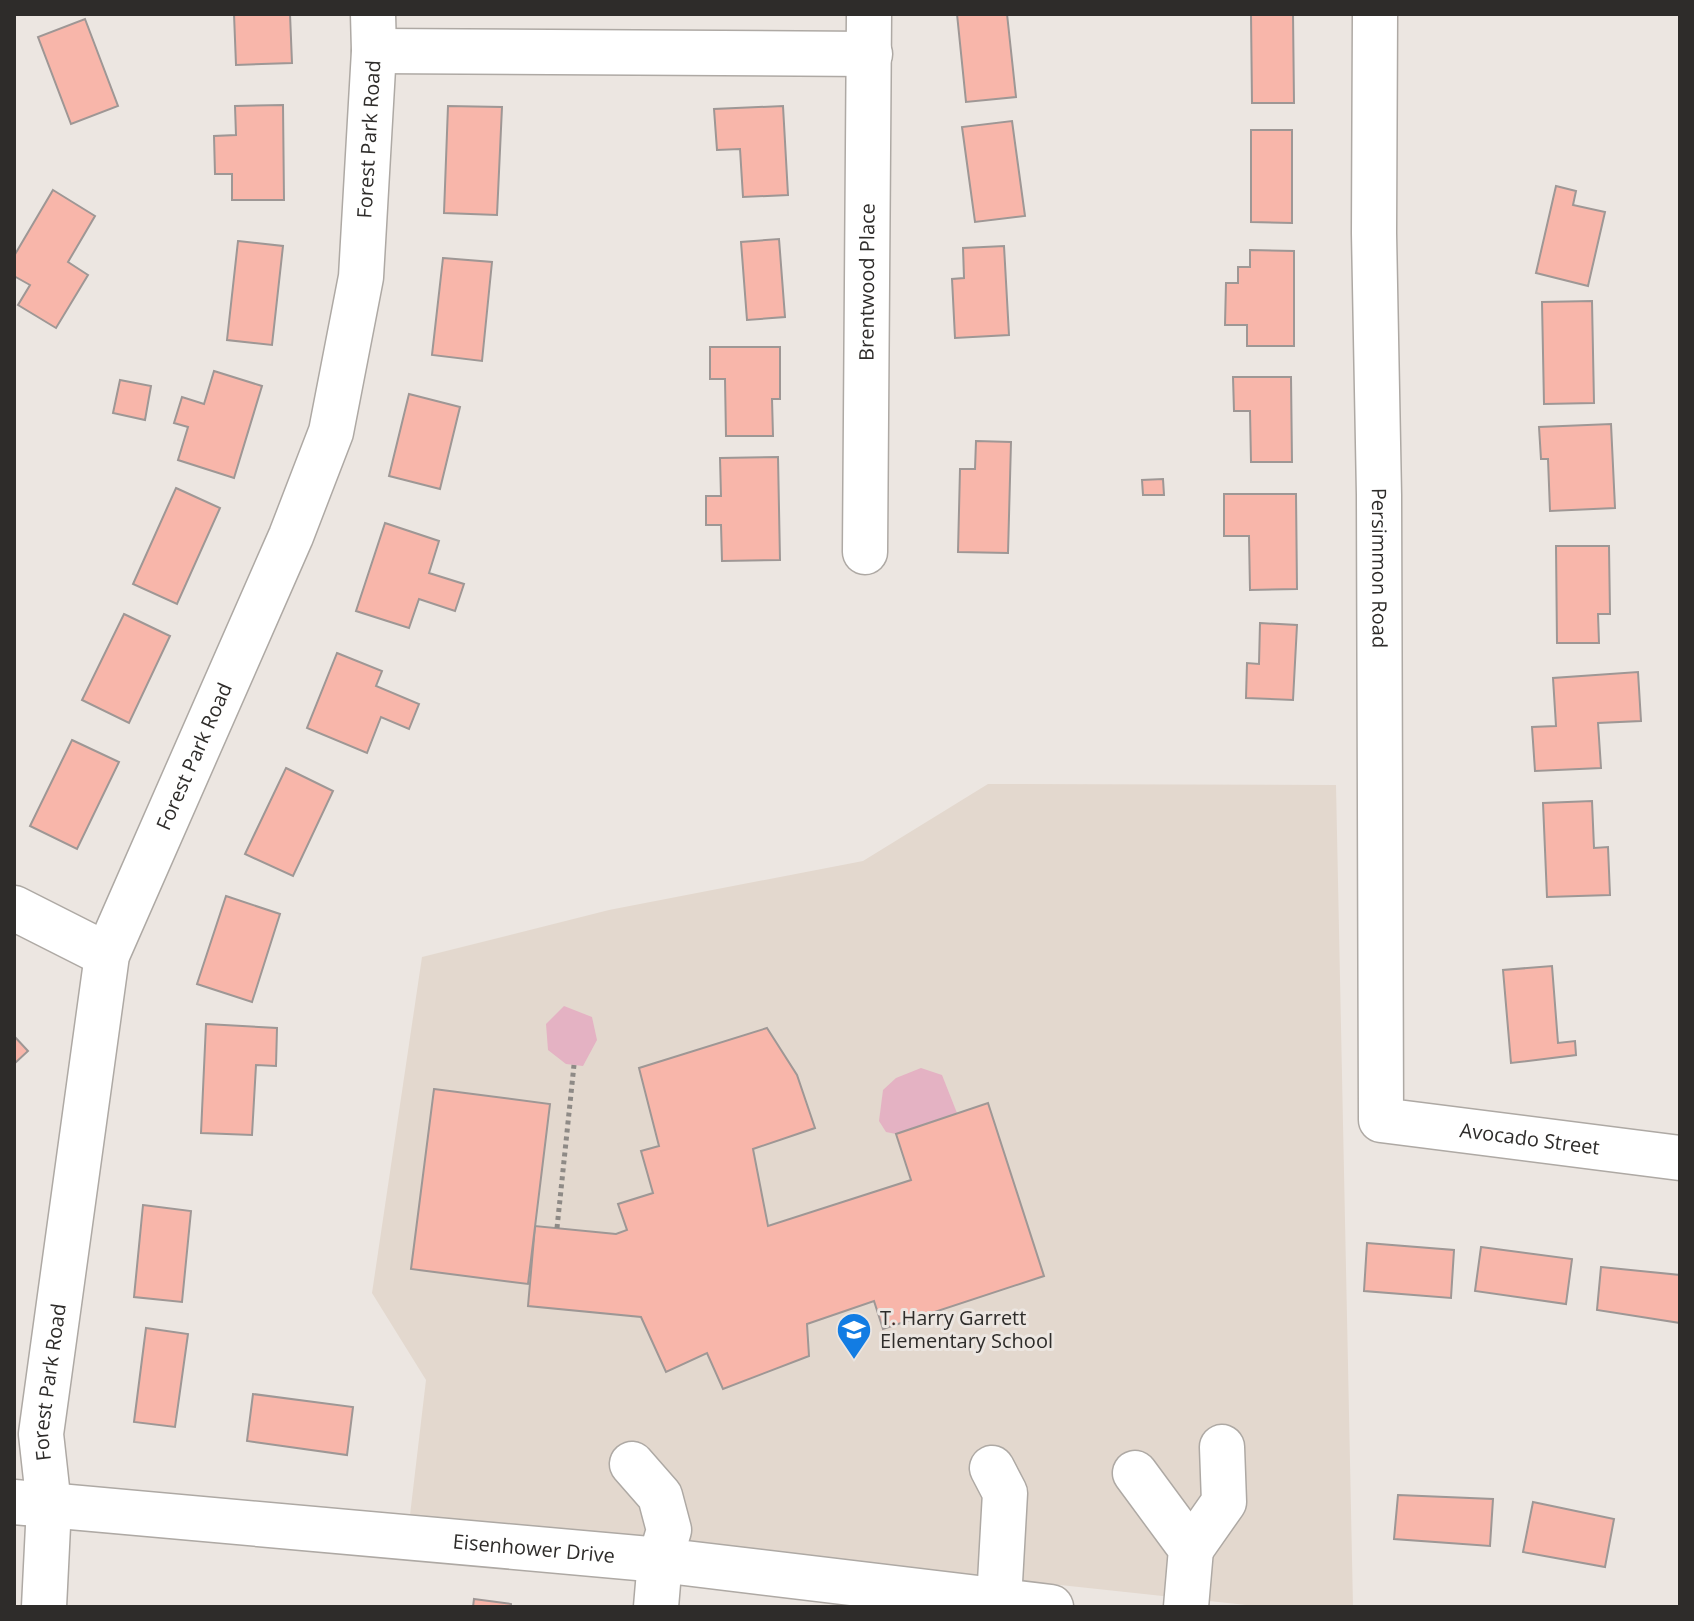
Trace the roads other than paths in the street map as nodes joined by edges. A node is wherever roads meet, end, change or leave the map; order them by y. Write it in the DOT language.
graph roads {
  1 [pos="1375,14"];
  2 [pos="374,32"];
  3 [pos="869,34"];
  4 [pos="865,552"];
  5 [pos="14,908"];
  6 [pos="107,955"];
  7 [pos="1381,1120"];
  8 [pos="1680,1158"];
  9 [pos="1222,1447"];
  10 [pos="632,1464"];
  11 [pos="992,1468"];
  12 [pos="1135,1473"];
  13 [pos="32,1504"];
  14 [pos="1191,1549"];
  15 [pos="660,1560"];
  16 [pos="999,1600"];
  17 [pos="44,1607"];
  18 [pos="656,1607"];
  19 [pos="1051,1607"];
  20 [pos="1186,1607"];
  1 -- 7 [label="street, Persimmon Road"];
  2 -- 3 [label="street"];
  2 -- 6 [label="street, Forest Park Road"];
  3 -- 4 [label="street, Brentwood Place"];
  5 -- 6 [label="street"];
  6 -- 13 [label="street, Forest Park Road"];
  7 -- 8 [label="street, Avocado Street"];
  9 -- 14 [label="street"];
  10 -- 15 [label="street"];
  11 -- 16 [label="street"];
  12 -- 14 [label="street"];
  13 -- 15 [label="street, Eisenhower Drive"];
  13 -- 17 [label="street, Forest Park Road"];
  14 -- 20 [label="street"];
  15 -- 16 [label="street, Eisenhower Drive"];
  15 -- 18 [label="street"];
  16 -- 19 [label="street, Eisenhower Drive"];
}
